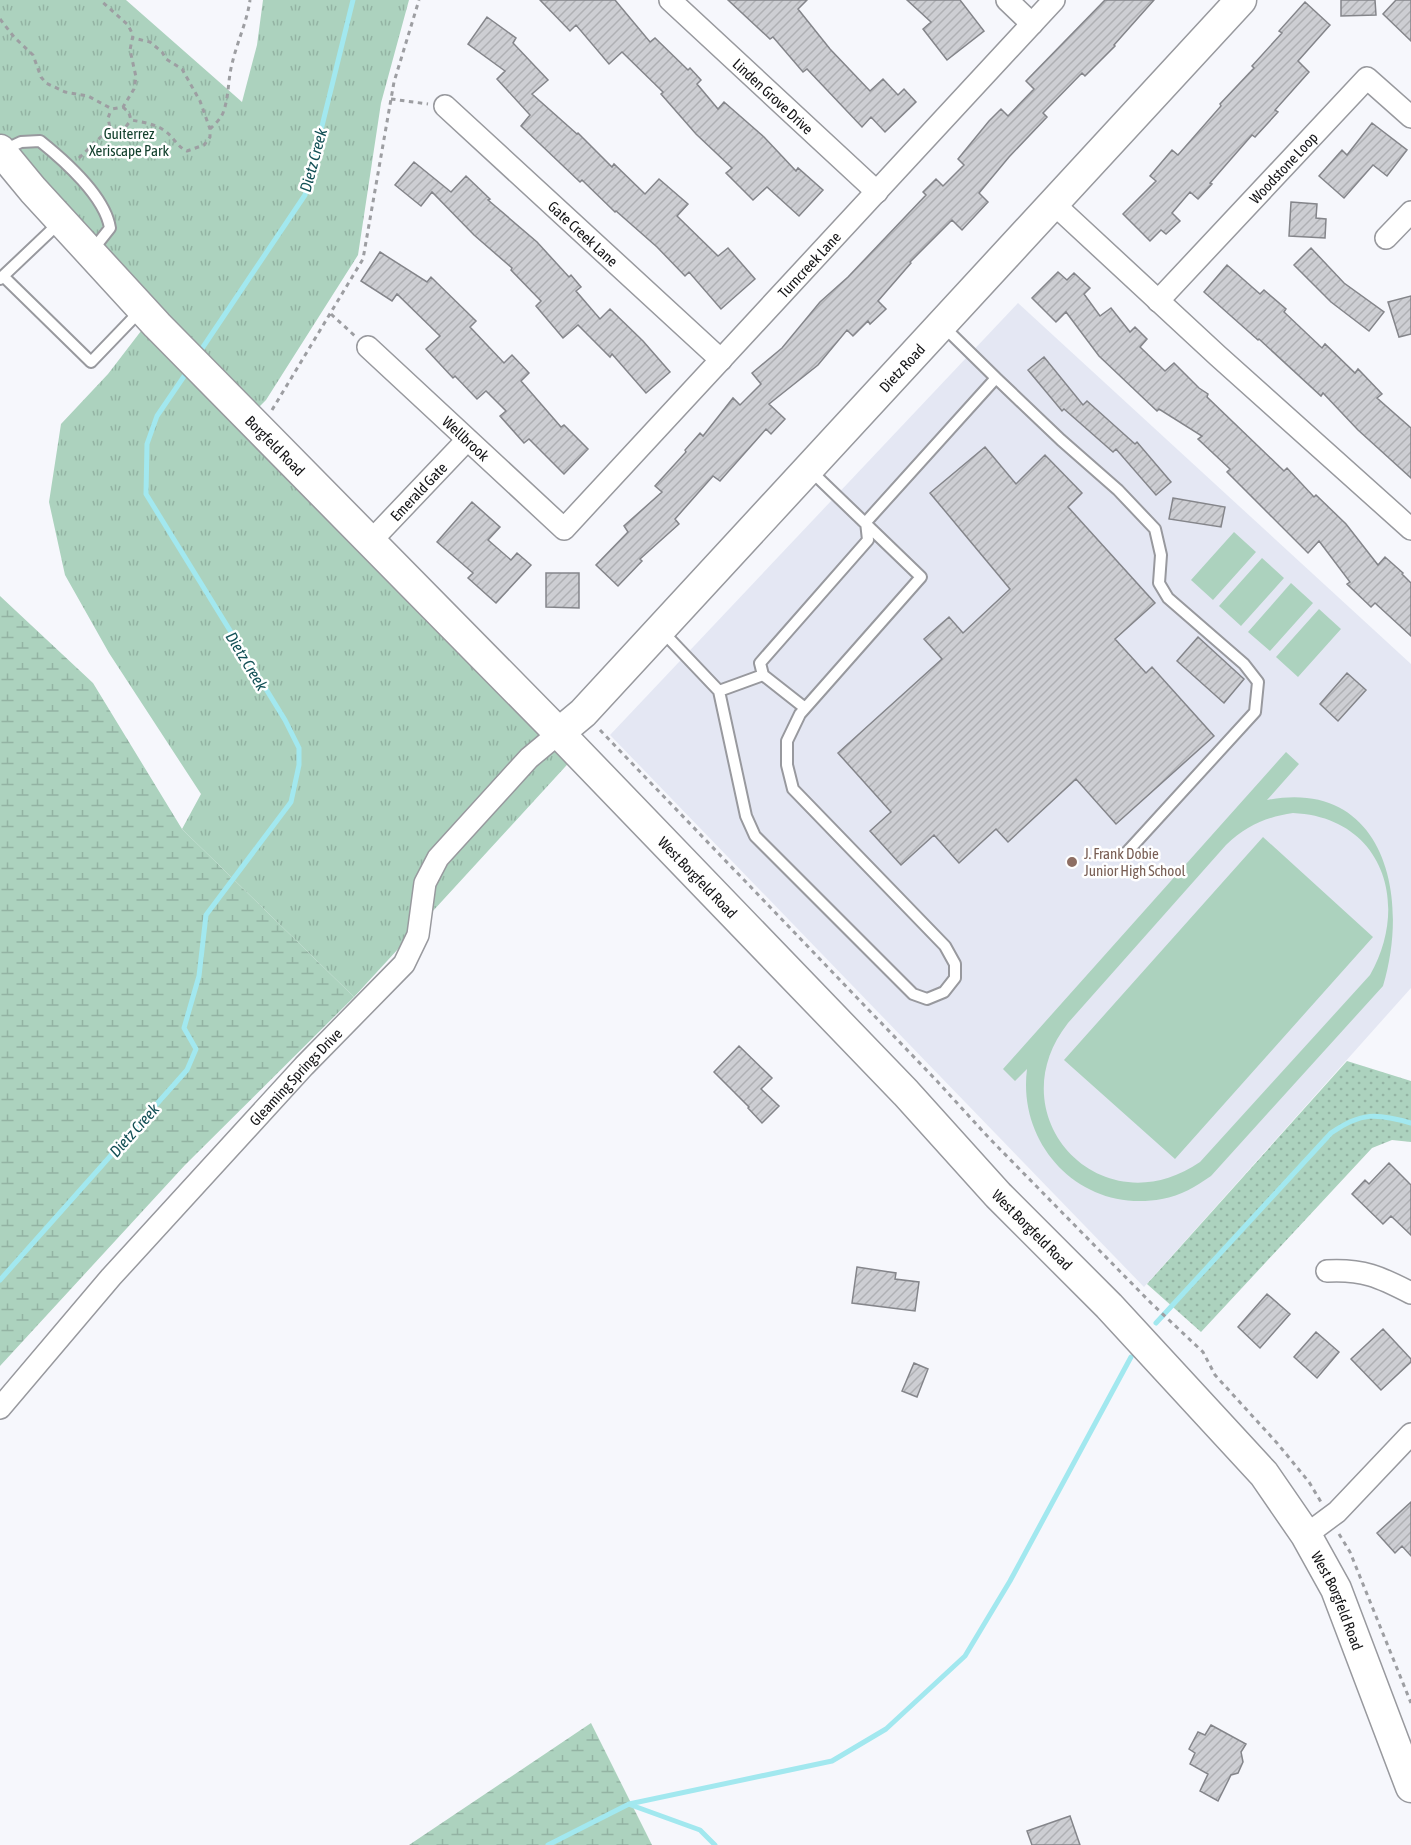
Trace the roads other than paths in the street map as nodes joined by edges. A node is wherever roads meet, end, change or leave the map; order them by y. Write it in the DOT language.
graph roads {
  1 [pos="670,0"];
  2 [pos="1007,0"];
  3 [pos="1054,0"];
  4 [pos="1241,0"];
  5 [pos="1032,24"];
  6 [pos="445,106"];
  7 [pos="1411,117"];
  8 [pos="0,151"];
  9 [pos="877,192"];
  10 [pos="1054,204"];
  11 [pos="1411,212"];
  12 [pos="62,221"];
  13 [pos="1386,238"];
  14 [pos="91,252"];
  15 [pos="2,277"];
  16 [pos="1158,301"];
  17 [pos="150,317"];
  18 [pos="941,325"];
  19 [pos="368,347"];
  20 [pos="721,360"];
  21 [pos="996,378"];
  22 [pos="467,440"];
  23 [pos="808,468"];
  24 [pos="866,522"];
  25 [pos="564,529"];
  26 [pos="1411,529"];
  27 [pos="370,542"];
  28 [pos="660,629"];
  29 [pos="763,675"];
  30 [pos="719,691"];
  31 [pos="805,708"];
  32 [pos="559,734"];
  33 [pos="1126,852"];
  34 [pos="1327,1271"];
  35 [pos="1411,1293"];
  36 [pos="0,1408"];
  37 [pos="1411,1434"];
  38 [pos="1306,1535"];
  39 [pos="1411,1787"];
  1 -- 9 [label="street, Linden Grove Drive"];
  2 -- 5 [label="street"];
  3 -- 5 [label="street, Turncreek Lane"];
  4 -- 10 [label="street, Dietz Road"];
  5 -- 9 [label="street, Turncreek Lane"];
  6 -- 20 [label="street, Gate Creek Lane"];
  7 -- 16 [label="street, Woodstone Loop"];
  8 -- 12 [label="street, Borgfeld Road"];
  8 -- 14 [label="lane"];
  9 -- 20 [label="street, Turncreek Lane"];
  10 -- 16 [label="street"];
  10 -- 18 [label="street, Dietz Road"];
  11 -- 13 [label="street"];
  12 -- 14 [label="street, Borgfeld Road"];
  12 -- 15 [label="lane"];
  14 -- 17 [label="street, Borgfeld Road"];
  15 -- 17 [label="lane"];
  16 -- 26 [label="street"];
  17 -- 27 [label="street, Borgfeld Road"];
  18 -- 21 [label="lane"];
  18 -- 23 [label="street, Dietz Road"];
  19 -- 22 [label="street, Wellbrook"];
  20 -- 25 [label="street, Turncreek Lane"];
  21 -- 24 [label="lane"];
  21 -- 33 [label="lane"];
  22 -- 25 [label="street, Wellbrook"];
  22 -- 27 [label="street, Emerald Gate"];
  23 -- 24 [label="lane"];
  23 -- 28 [label="street, Dietz Road"];
  24 -- 29 [label="lane"];
  24 -- 31 [label="lane"];
  27 -- 32 [label="street, Borgfeld Road"];
  28 -- 30 [label="lane"];
  28 -- 32 [label="street, Dietz Road"];
  29 -- 30 [label="lane"];
  29 -- 31 [label="lane"];
  30 -- 31 [label="lane"];
  32 -- 36 [label="street, Gleaming Springs Drive"];
  32 -- 38 [label="street, West Borgfeld Road"];
  34 -- 35 [label="street"];
  37 -- 38 [label="street"];
  38 -- 39 [label="street, West Borgfeld Road"];
}
